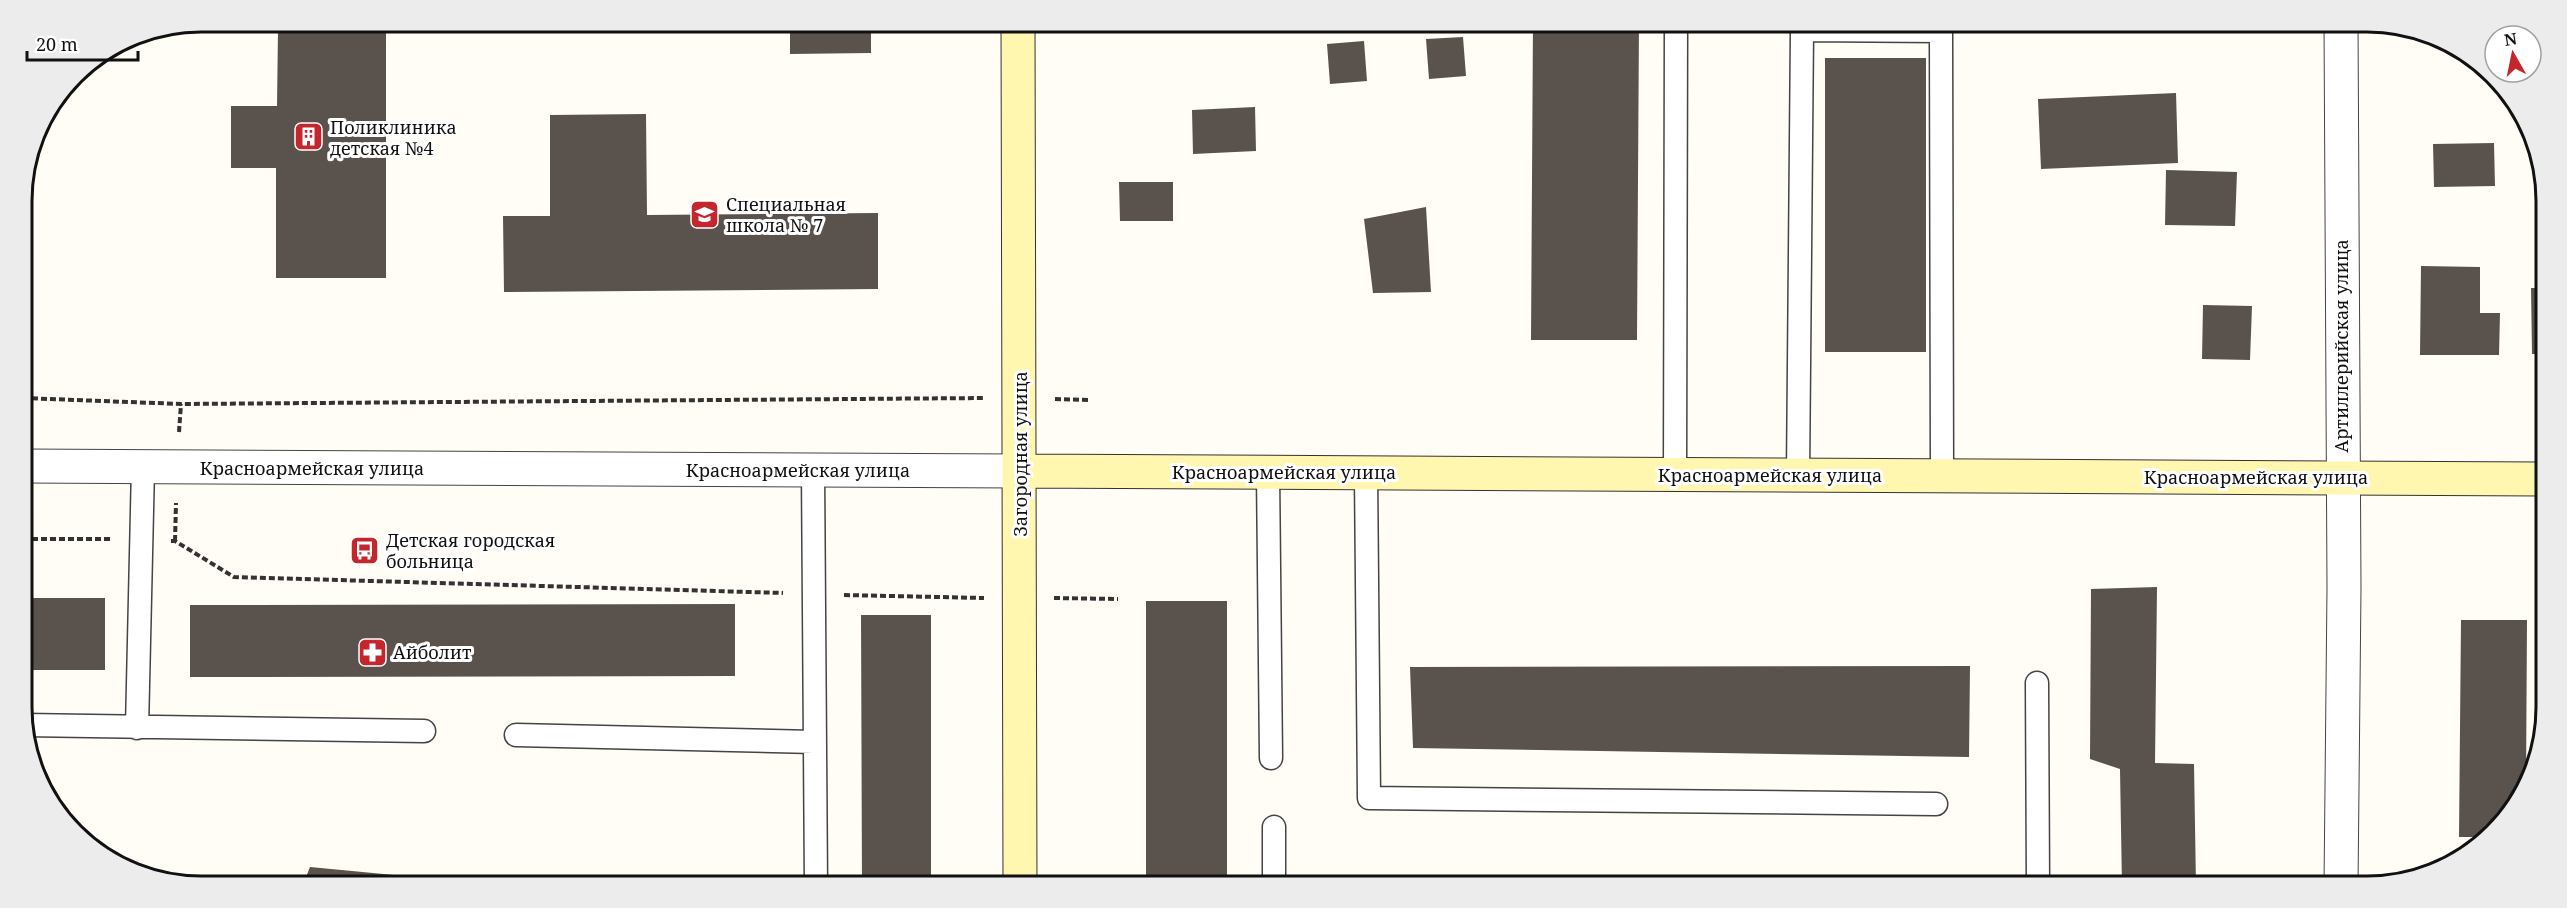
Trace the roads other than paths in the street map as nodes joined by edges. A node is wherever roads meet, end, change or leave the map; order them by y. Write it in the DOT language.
graph roads {
  1 [pos="1018,32"];
  2 [pos="1676,32"];
  3 [pos="1802,32"];
  4 [pos="1941,32"];
  5 [pos="2341,32"];
  6 [pos="31,466"];
  7 [pos="143,467"];
  8 [pos="813,470"];
  9 [pos="1020,471"];
  10 [pos="1268,472"];
  11 [pos="1366,473"];
  12 [pos="1675,475"];
  13 [pos="1798,476"];
  14 [pos="1942,476"];
  15 [pos="2342,477"];
  16 [pos="2536,479"];
  17 [pos="2037,683"];
  18 [pos="33,725"];
  19 [pos="137,728"];
  20 [pos="424,731"];
  21 [pos="516,735"];
  22 [pos="814,742"];
  23 [pos="1271,758"];
  24 [pos="1936,804"];
  25 [pos="1274,827"];
  26 [pos="816,876"];
  27 [pos="1020,876"];
  28 [pos="1274,876"];
  29 [pos="2038,876"];
  30 [pos="2341,876"];
  1 -- 9 [label="main road, Загородная улица"];
  2 -- 12 [label="lane"];
  3 -- 13 [label="lane"];
  4 -- 14 [label="lane"];
  5 -- 15 [label="street, Артиллерийская улица"];
  6 -- 7 [label="street, Красноармейская улица"];
  7 -- 8 [label="street, Красноармейская улица"];
  7 -- 19 [label="lane"];
  8 -- 9 [label="street, Красноармейская улица"];
  8 -- 22 [label="lane"];
  9 -- 10 [label="main road, Красноармейская улица"];
  9 -- 27 [label="main road, Загородная улица"];
  10 -- 11 [label="main road, Красноармейская улица"];
  10 -- 23 [label="lane"];
  11 -- 12 [label="main road, Красноармейская улица"];
  11 -- 24 [label="lane"];
  12 -- 13 [label="main road, Красноармейская улица"];
  13 -- 14 [label="main road, Красноармейская улица"];
  14 -- 15 [label="main road, Красноармейская улица"];
  15 -- 16 [label="main road, Красноармейская улица"];
  15 -- 30 [label="street, Артиллерийская улица"];
  17 -- 29 [label="lane"];
  18 -- 19 [label="lane"];
  19 -- 20 [label="lane"];
  21 -- 22 [label="lane"];
  22 -- 26 [label="lane"];
  25 -- 28 [label="lane"];
}
